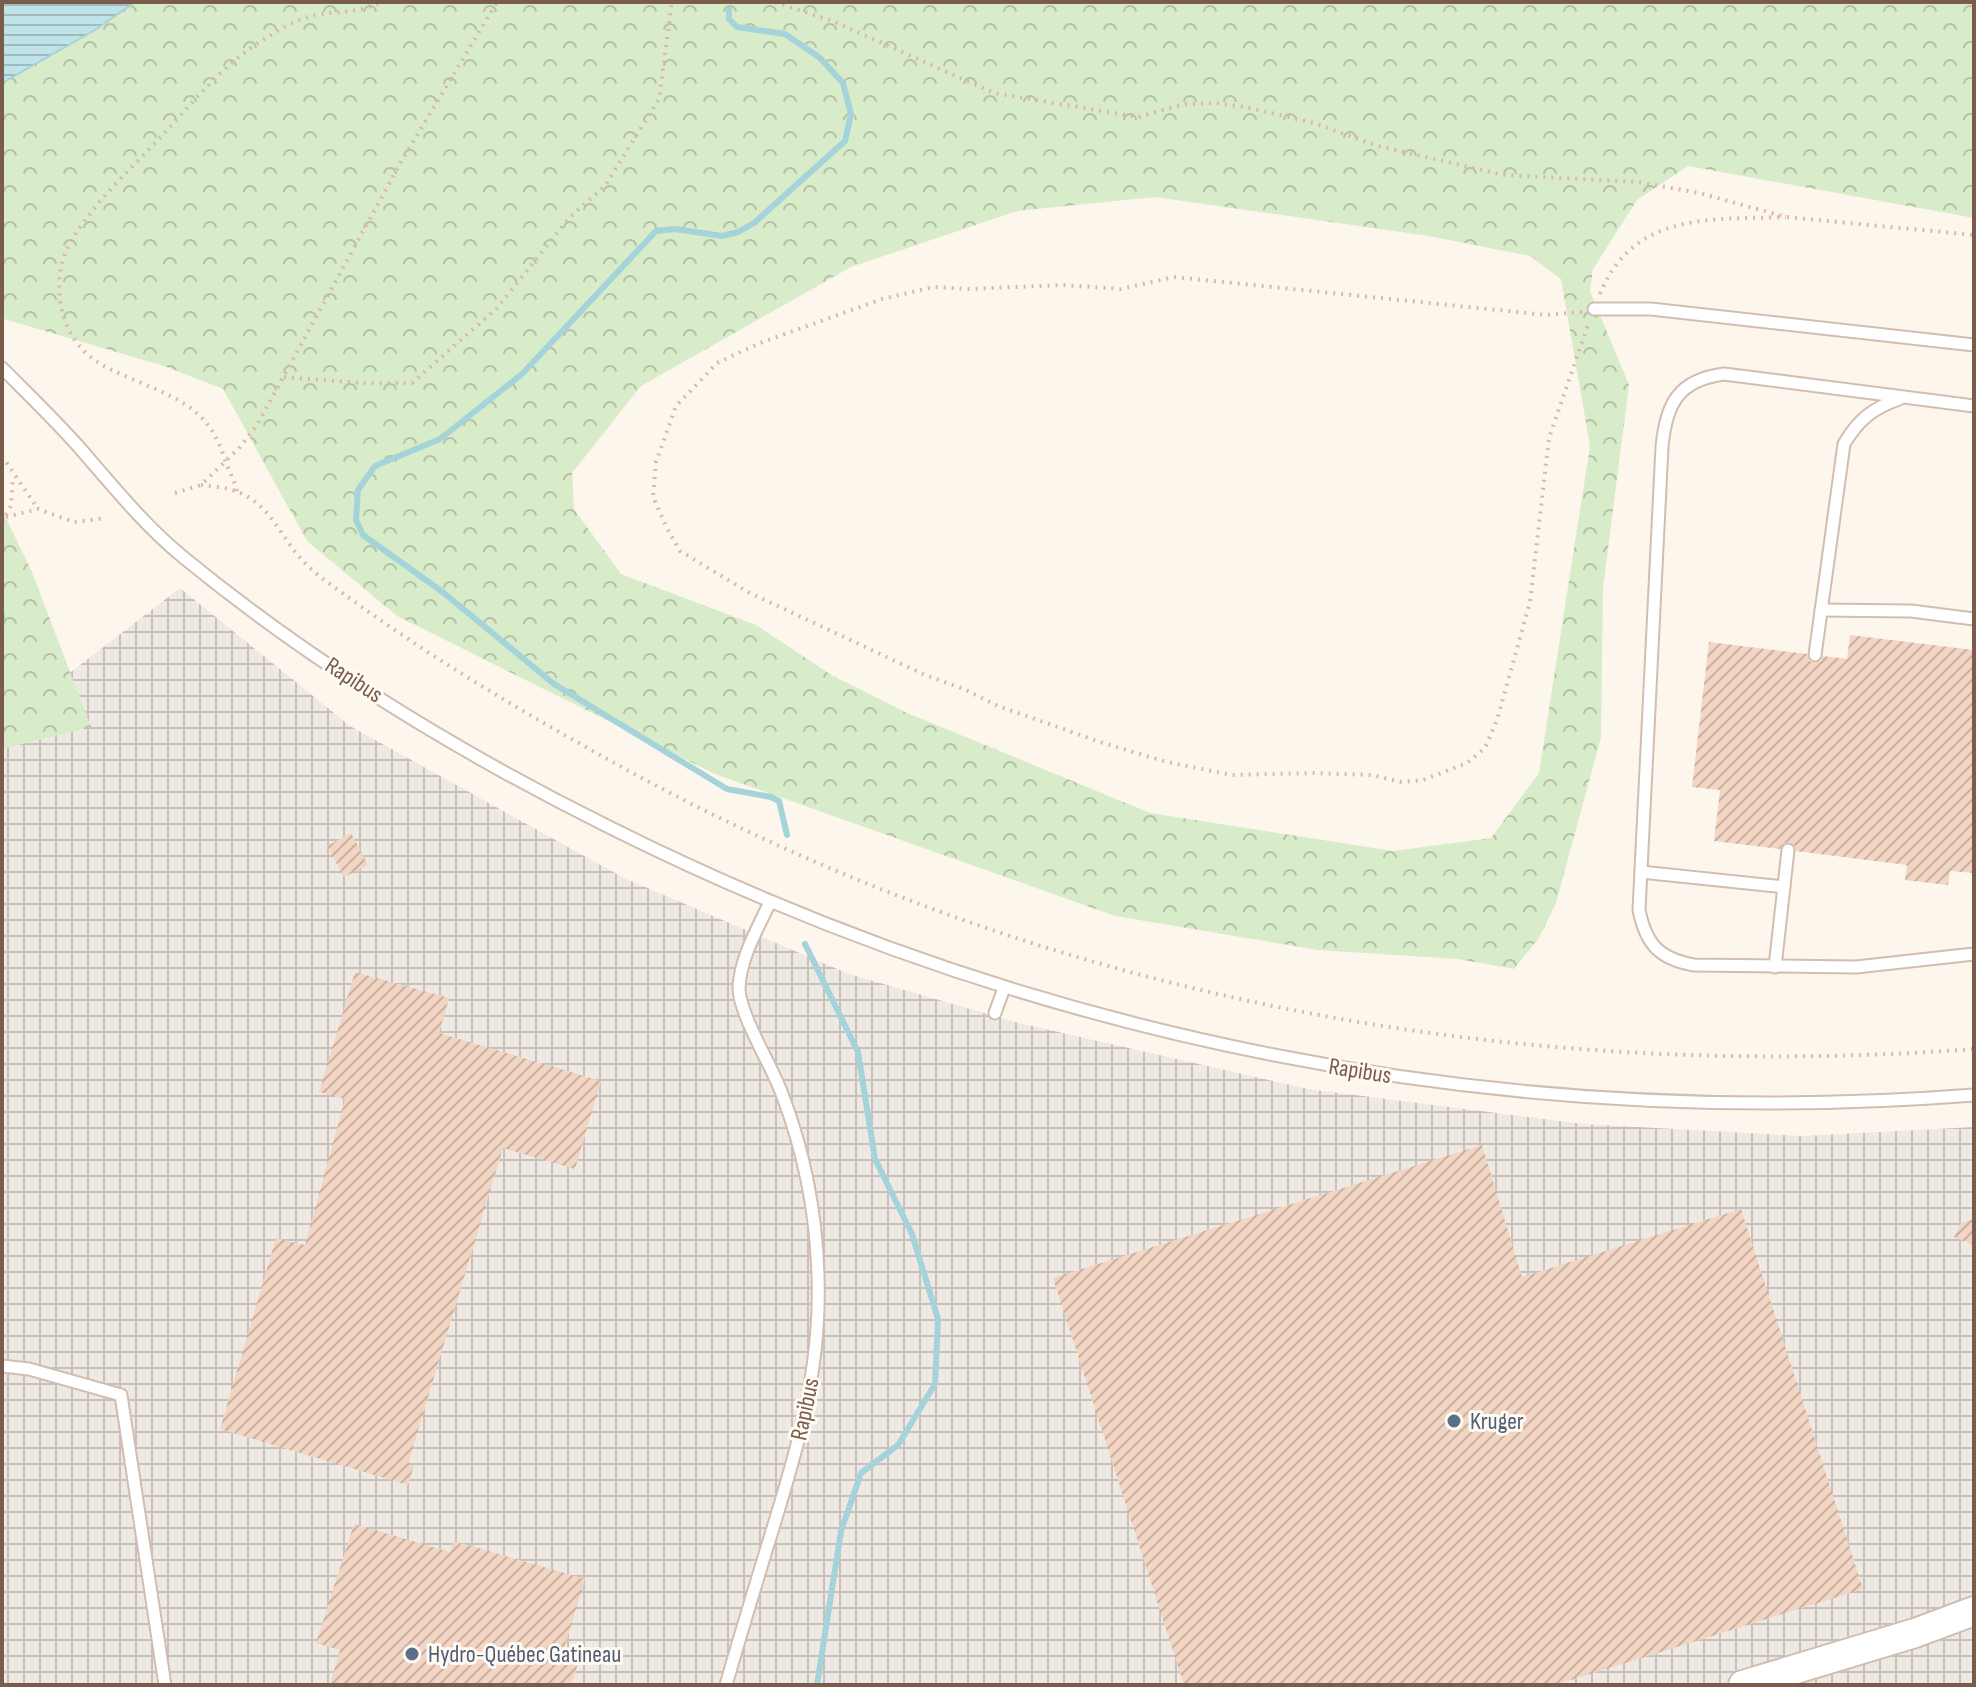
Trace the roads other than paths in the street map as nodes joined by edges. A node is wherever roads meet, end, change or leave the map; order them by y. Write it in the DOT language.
graph roads {
  1 [pos="1594,309"];
  2 [pos="1974,345"];
  3 [pos="2,368"];
  4 [pos="1903,397"];
  5 [pos="1974,406"];
  6 [pos="1821,610"];
  7 [pos="1974,619"];
  8 [pos="1815,655"];
  9 [pos="1788,850"];
  10 [pos="1641,872"];
  11 [pos="1784,887"];
  12 [pos="770,902"];
  13 [pos="1974,954"];
  14 [pos="1775,967"];
  15 [pos="1004,988"];
  16 [pos="995,1013"];
  17 [pos="1974,1095"];
  18 [pos="2,1366"];
  19 [pos="1974,1611"];
  20 [pos="165,1685"];
  21 [pos="726,1685"];
  22 [pos="1743,1685"];
  1 -- 2 [label="lane"];
  3 -- 12 [label="lane, Rapibus"];
  4 -- 5 [label="lane"];
  4 -- 6 [label="lane"];
  4 -- 10 [label="lane"];
  6 -- 7 [label="lane"];
  6 -- 8 [label="lane"];
  9 -- 11 [label="lane"];
  10 -- 11 [label="lane"];
  10 -- 14 [label="lane"];
  11 -- 14 [label="lane"];
  12 -- 15 [label="lane, Rapibus"];
  12 -- 21 [label="lane, Rapibus"];
  13 -- 14 [label="lane"];
  15 -- 16 [label="lane"];
  15 -- 17 [label="lane, Rapibus"];
  18 -- 20 [label="lane"];
  19 -- 22 [label="street"];
}
